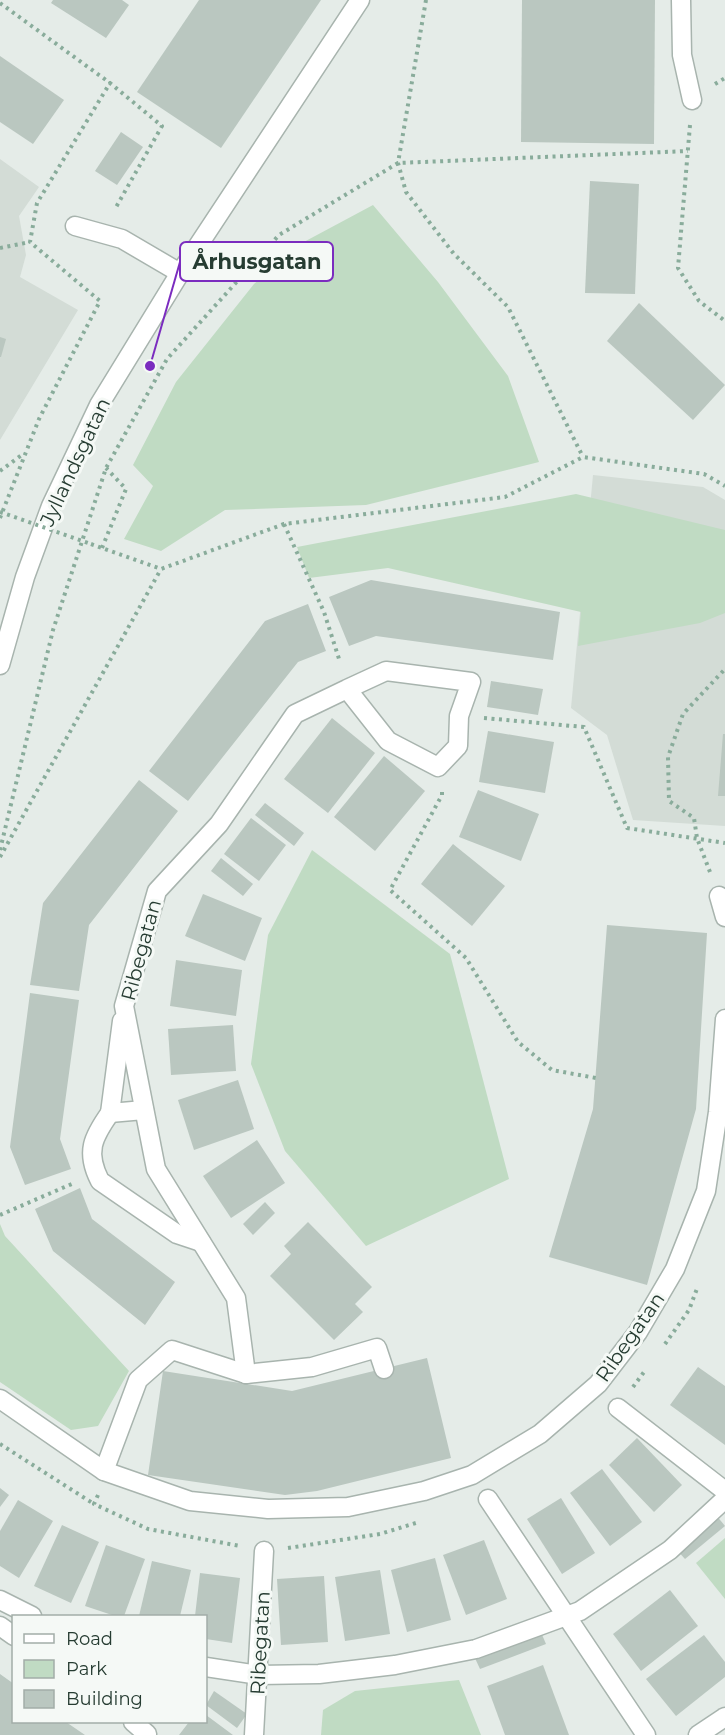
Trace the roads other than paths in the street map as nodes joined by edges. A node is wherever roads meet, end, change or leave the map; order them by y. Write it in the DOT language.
graph roads {
  1 [pos="360,0"];
  2 [pos="681,0"];
  3 [pos="693,100"];
  4 [pos="75,226"];
  5 [pos="180,273"];
  6 [pos="0,665"];
  7 [pos="347,689"];
  8 [pos="719,896"];
  9 [pos="725,917"];
  10 [pos="124,1006"];
  11 [pos="725,1019"];
  12 [pos="144,1110"];
  13 [pos="110,1113"];
  14 [pos="201,1242"];
  15 [pos="384,1369"];
  16 [pos="246,1374"];
  17 [pos="0,1399"];
  18 [pos="618,1408"];
  19 [pos="104,1471"];
  20 [pos="725,1491"];
  21 [pos="488,1498"];
  22 [pos="725,1499"];
  23 [pos="264,1551"];
  24 [pos="0,1600"];
  25 [pos="28,1615"];
  26 [pos="566,1616"];
  27 [pos="207,1667"];
  28 [pos="259,1675"];
  29 [pos="725,1717"];
  30 [pos="134,1723"];
  31 [pos="147,1734"];
  32 [pos="254,1735"];
  33 [pos="646,1735"];
  34 [pos="698,1735"];
  1 -- 5 [label="street, Jyllandsgatan"];
  2 -- 3 [label="street"];
  4 -- 5 [label="street"];
  5 -- 6 [label="street, Jyllandsgatan"];
  7 -- 7 [label="street, Ribegatan"];
  7 -- 10 [label="street, Ribegatan"];
  8 -- 9 [label="street"];
  10 -- 12 [label="street, Ribegatan"];
  10 -- 13 [label="street"];
  11 -- 19 [label="street, Ribegatan"];
  12 -- 13 [label="street"];
  12 -- 14 [label="street, Ribegatan"];
  13 -- 14 [label="street"];
  14 -- 16 [label="street, Ribegatan"];
  15 -- 16 [label="street"];
  16 -- 19 [label="street"];
  17 -- 19 [label="street, Ribegatan"];
  18 -- 20 [label="street, Ribegatan"];
  21 -- 26 [label="street"];
  22 -- 26 [label="street"];
  23 -- 28 [label="street, Ribegatan"];
  24 -- 25 [label="street"];
  26 -- 28 [label="street"];
  26 -- 33 [label="street"];
  27 -- 28 [label="street"];
  28 -- 32 [label="street, Ribegatan"];
  29 -- 34 [label="street"];
  30 -- 31 [label="street"];
}
